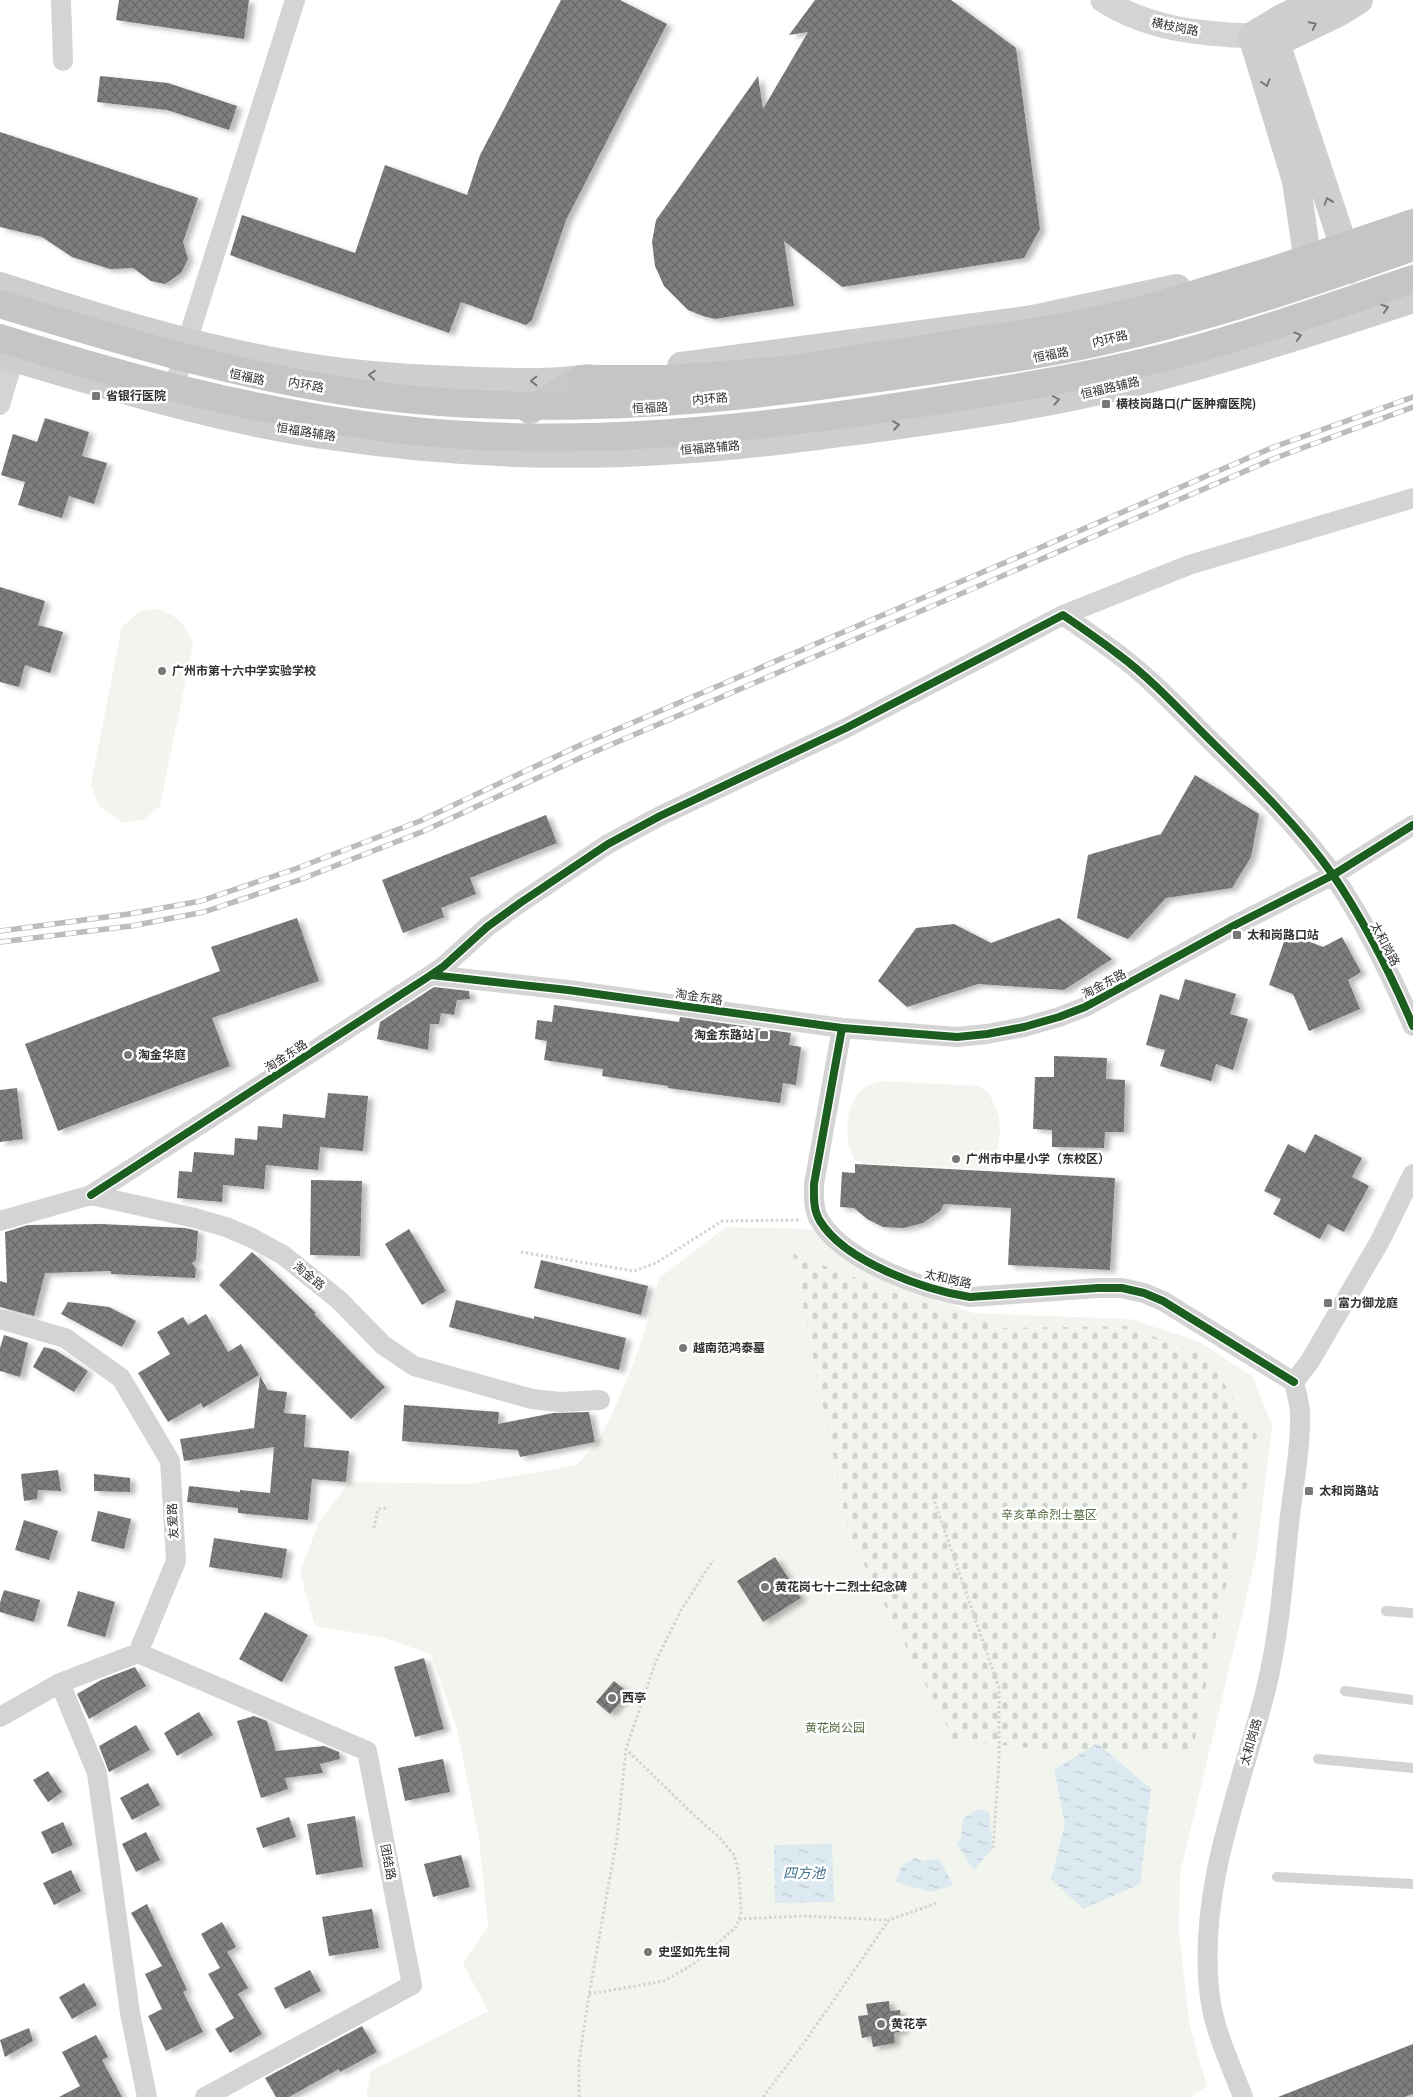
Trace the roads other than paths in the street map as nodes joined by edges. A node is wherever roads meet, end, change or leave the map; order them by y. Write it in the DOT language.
graph roads {
  1 [pos="61,0"];
  2 [pos="294,0"];
  3 [pos="1104,0"];
  4 [pos="1318,0"];
  5 [pos="1359,0"];
  6 [pos="1264,39"];
  7 [pos="63,60"];
  8 [pos="1413,223"];
  9 [pos="1413,227"];
  10 [pos="1344,247"];
  11 [pos="1413,247"];
  12 [pos="1413,252"];
  13 [pos="1307,259"];
  14 [pos="1413,278"];
  15 [pos="0,286"];
  16 [pos="1312,286"];
  17 [pos="1353,296"];
  18 [pos="1413,299"];
  19 [pos="0,304"];
  20 [pos="0,308"];
  21 [pos="3,346"];
  22 [pos="178,374"];
  23 [pos="581,379"];
  24 [pos="0,405"];
  25 [pos="530,410"];
  26 [pos="1413,498"];
  27 [pos="1063,615"];
  28 [pos="1413,825"];
  29 [pos="1333,875"];
  30 [pos="431,974"];
  31 [pos="1413,1026"];
  32 [pos="842,1028"];
  33 [pos="1413,1174"];
  34 [pos="91,1195"];
  35 [pos="0,1221"];
  36 [pos="0,1319"];
  37 [pos="1294,1382"];
  38 [pos="600,1400"];
  39 [pos="1386,1611"];
  40 [pos="1413,1613"];
  41 [pos="138,1653"];
  42 [pos="60,1683"];
  43 [pos="1345,1691"];
  44 [pos="1413,1700"];
  45 [pos="0,1717"];
  46 [pos="1318,1759"];
  47 [pos="1413,1768"];
  48 [pos="1277,1877"];
  49 [pos="1413,1884"];
  50 [pos="148,2097"];
  51 [pos="205,2097"];
  52 [pos="1243,2097"];
  1 -- 7 [label="street"];
  2 -- 22 [label="street"];
  3 -- 6 [label="street, 横枝岗路"];
  4 -- 6 [label="main road"];
  6 -- 5 [label="main road, 横枝岗路, one-way"];
  10 -- 6 [label="main road, one-way"];
  6 -- 13 [label="main road, one-way"];
  8 -- 23 [label="highway, bridge"];
  9 -- 10 [label="main road"];
  10 -- 13 [label="main road"];
  10 -- 17 [label="main road"];
  11 -- 19 [label="highway, 内环路, bridge"];
  12 -- 17 [label="main road, 恒福路"];
  13 -- 16 [label="main road"];
  13 -- 23 [label="main road"];
  14 -- 17 [label="main road, 恒福路"];
  21 -- 14 [label="highway, one-way, bridge"];
  15 -- 22 [label="main road"];
  16 -- 17 [label="main road, 恒福路"];
  16 -- 25 [label="main road, 恒福路"];
  17 -- 18 [label="main road, one-way"];
  17 -- 22 [label="main road, 恒福路"];
  20 -- 22 [label="main road, 恒福路"];
  21 -- 22 [label="main road, 恒福路"];
  21 -- 24 [label="street"];
  23 -- 22 [label="main road, one-way"];
  22 -- 25 [label="main road, 恒福路"];
  23 -- 25 [label="main road"];
  26 -- 27 [label="street"];
  27 -- 29 [label="street, 太和岗路"];
  27 -- 30 [label="street"];
  28 -- 29 [label="street, 淘金东路"];
  29 -- 31 [label="street, 太和岗路"];
  29 -- 32 [label="street, 淘金东路"];
  30 -- 32 [label="street, 淘金东路"];
  30 -- 34 [label="street, 淘金东路"];
  32 -- 37 [label="street, 太和岗路"];
  33 -- 37 [label="street"];
  34 -- 35 [label="street, 淘金路"];
  34 -- 38 [label="street, 淘金路"];
  36 -- 41 [label="street, 友爱路"];
  37 -- 52 [label="street, 太和岗路"];
  39 -- 40 [label="lane"];
  41 -- 42 [label="street"];
  41 -- 51 [label="street, 团结路"];
  42 -- 45 [label="street"];
  42 -- 50 [label="street"];
  43 -- 44 [label="lane"];
  46 -- 47 [label="lane"];
  48 -- 49 [label="lane"];
}
